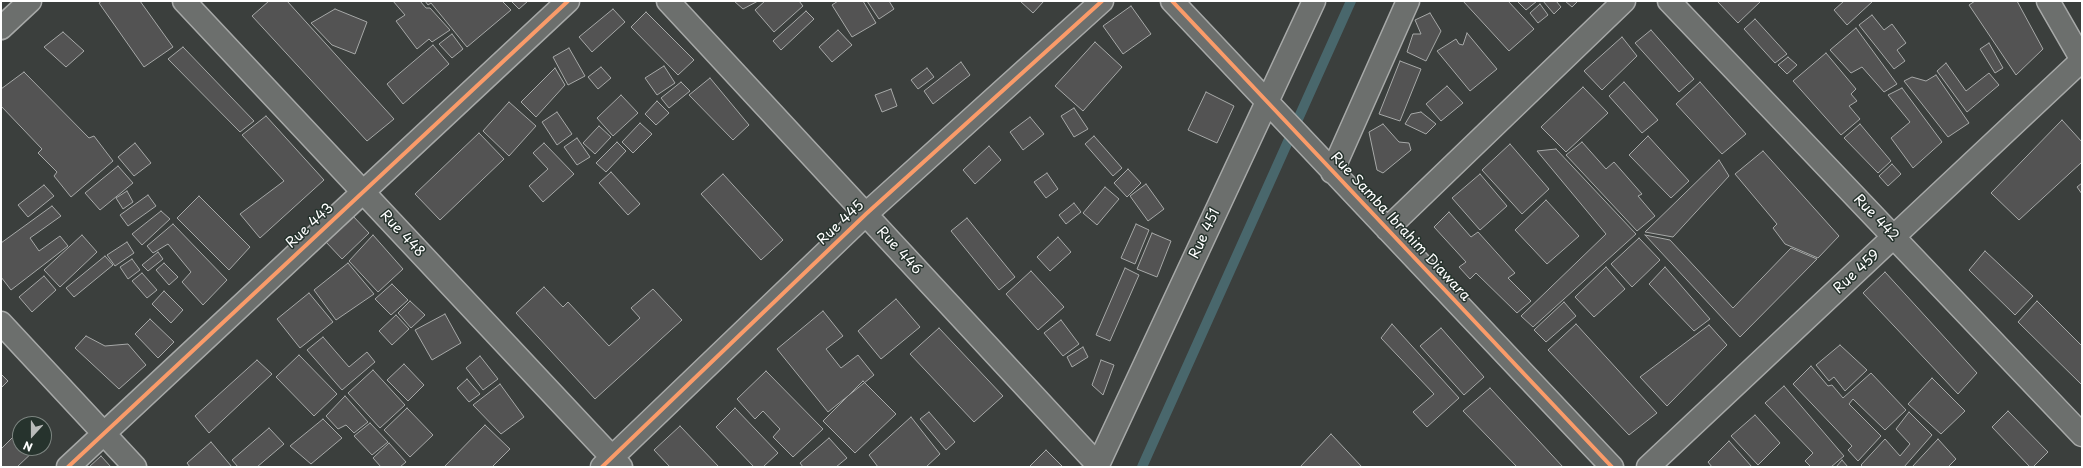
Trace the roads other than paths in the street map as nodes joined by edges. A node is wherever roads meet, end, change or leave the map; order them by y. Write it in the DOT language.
graph roads {
  1 [pos="30,1"];
  2 [pos="184,1"];
  3 [pos="568,1"];
  4 [pos="668,1"];
  5 [pos="1102,1"];
  6 [pos="1172,1"];
  7 [pos="1314,1"];
  8 [pos="1408,1"];
  9 [pos="1624,1"];
  10 [pos="1669,1"];
  11 [pos="2048,1"];
  12 [pos="1,28"];
  13 [pos="2082,60"];
  14 [pos="1266,103"];
  15 [pos="1332,172"];
  16 [pos="363,192"];
  17 [pos="866,214"];
  18 [pos="1387,229"];
  19 [pos="1894,237"];
  20 [pos="1,323"];
  21 [pos="104,433"];
  22 [pos="2082,435"];
  23 [pos="611,464"];
  24 [pos="1098,466"];
  25 [pos="68,467"];
  26 [pos="136,467"];
  27 [pos="1612,467"];
  28 [pos="1648,467"];
  1 -- 12 [label="street"];
  2 -- 16 [label="street, Rue 448"];
  3 -- 16 [label="street, Rue 443"];
  4 -- 17 [label="street, Rue 446"];
  5 -- 17 [label="street, Rue 445"];
  6 -- 14 [label="street, Rue Samba Ibrahim Diawara"];
  7 -- 14 [label="street, Rue 451"];
  8 -- 15 [label="street"];
  9 -- 18 [label="street"];
  10 -- 19 [label="street, Rue 442"];
  11 -- 13 [label="street"];
  13 -- 19 [label="street, Rue 459"];
  14 -- 15 [label="street, Rue Samba Ibrahim Diawara"];
  14 -- 24 [label="street, Rue 451"];
  15 -- 18 [label="street, Rue Samba Ibrahim Diawara"];
  16 -- 21 [label="street, Rue 443"];
  16 -- 23 [label="street, Rue 448"];
  17 -- 23 [label="street, Rue 445"];
  17 -- 24 [label="street, Rue 446"];
  18 -- 27 [label="street, Rue Samba Ibrahim Diawara"];
  19 -- 22 [label="street, Rue 442"];
  19 -- 28 [label="street, Rue 459"];
  20 -- 21 [label="street"];
  21 -- 25 [label="street, Rue 443"];
  21 -- 26 [label="street"];
}
